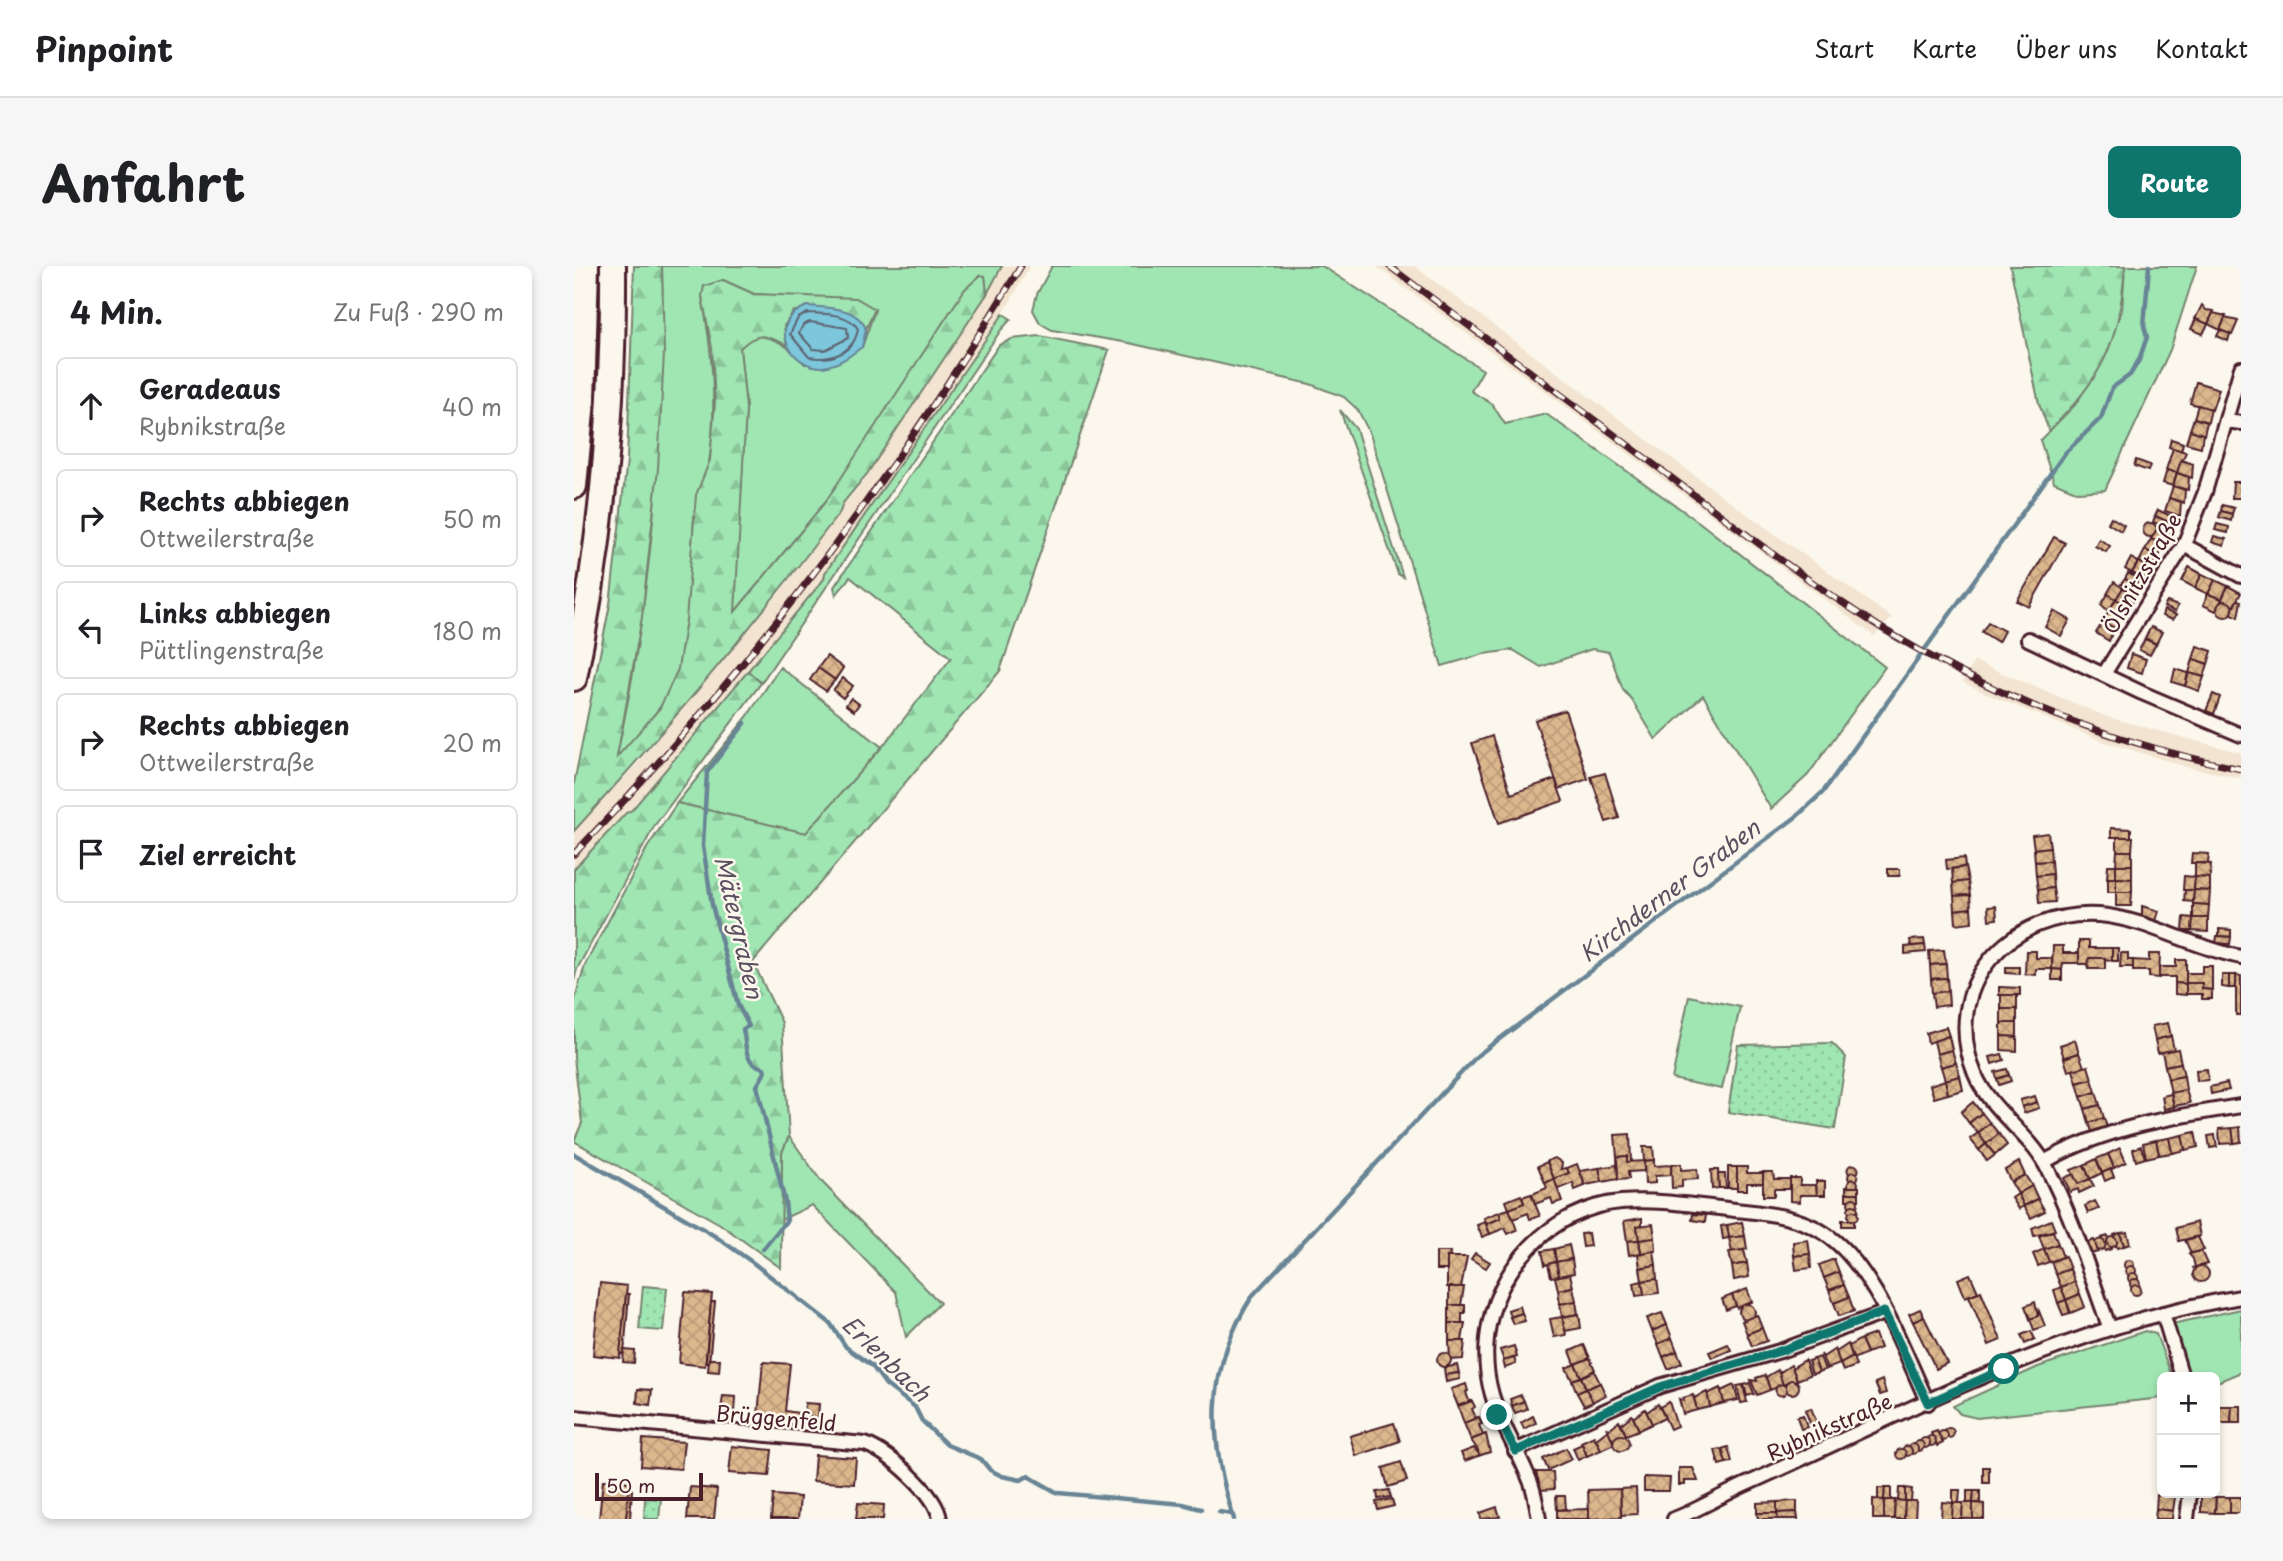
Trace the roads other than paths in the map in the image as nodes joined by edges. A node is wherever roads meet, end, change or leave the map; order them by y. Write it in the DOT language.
graph roads {
  1 [pos="586,266"];
  2 [pos="613,266"];
  3 [pos="2241,368"];
  4 [pos="2226,421"];
  5 [pos="2241,423"];
  6 [pos="574,486"];
  7 [pos="2184,545"];
  8 [pos="2241,576"];
  9 [pos="2028,639"];
  10 [pos="2104,674"];
  11 [pos="574,678"];
  12 [pos="2241,735"];
  13 [pos="2241,957"];
  14 [pos="2241,1106"];
  15 [pos="2044,1162"];
  16 [pos="2241,1297"];
  17 [pos="1884,1312"];
  18 [pos="2163,1314"];
  19 [pos="2110,1329"];
  20 [pos="2180,1372"];
  21 [pos="1928,1403"];
  22 [pos="574,1417"];
  23 [pos="1516,1451"];
  24 [pos="2190,1498"];
  25 [pos="1680,1518"];
  26 [pos="940,1519"];
  27 [pos="1539,1519"];
  28 [pos="2188,1519"];
  1 -- 6 [label="highway"];
  2 -- 11 [label="highway"];
  3 -- 4 [label="street, Ölsnitzstraße"];
  4 -- 5 [label="street"];
  4 -- 7 [label="street, Ölsnitzstraße"];
  7 -- 8 [label="street"];
  7 -- 10 [label="street, Ölsnitzstraße"];
  9 -- 10 [label="street"];
  10 -- 12 [label="street"];
  13 -- 15 [label="street"];
  14 -- 15 [label="street"];
  15 -- 19 [label="street"];
  16 -- 18 [label="street, Rybnikstraße"];
  17 -- 21 [label="street"];
  17 -- 23 [label="street"];
  17 -- 23 [label="street"];
  18 -- 19 [label="street, Rybnikstraße"];
  18 -- 20 [label="street"];
  19 -- 21 [label="street, Rybnikstraße"];
  21 -- 25 [label="street, Rybnikstraße"];
  22 -- 26 [label="street, Brüggenfeld"];
  23 -- 27 [label="street"];
  24 -- 28 [label="street"];
}
